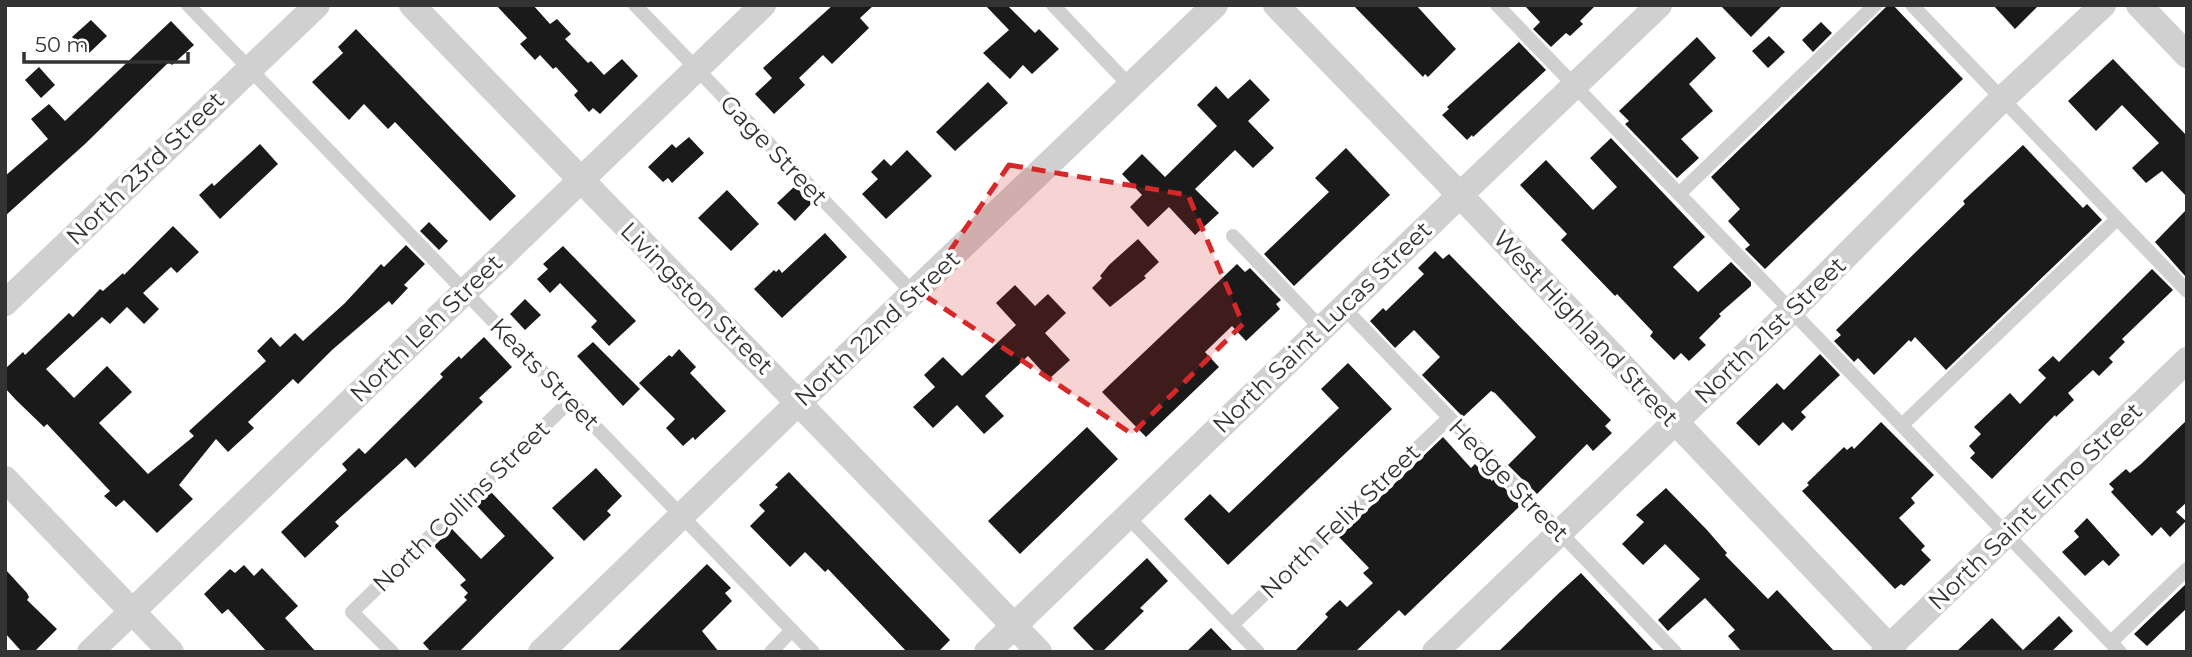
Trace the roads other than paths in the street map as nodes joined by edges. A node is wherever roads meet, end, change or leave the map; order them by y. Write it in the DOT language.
graph roads {
  1 [pos="188,5"];
  2 [pos="317,5"];
  3 [pos="412,5"];
  4 [pos="635,5"];
  5 [pos="763,5"];
  6 [pos="1053,5"];
  7 [pos="1215,5"];
  8 [pos="1276,5"];
  9 [pos="1497,5"];
  10 [pos="1659,5"];
  11 [pos="1875,5"];
  12 [pos="1912,5"];
  13 [pos="2103,5"];
  14 [pos="2139,5"];
  15 [pos="2187,55"];
  16 [pos="249,69"];
  17 [pos="696,69"];
  18 [pos="1575,85"];
  19 [pos="1130,86"];
  20 [pos="2001,100"];
  21 [pos="579,180"];
  22 [pos="1679,194"];
  23 [pos="1460,195"];
  24 [pos="2117,219"];
  25 [pos="1233,236"];
  26 [pos="464,291"];
  27 [pos="2187,291"];
  28 [pos="914,294"];
  29 [pos="5,303"];
  30 [pos="1343,307"];
  31 [pos="1791,311"];
  32 [pos="1321,328"];
  33 [pos="2187,360"];
  34 [pos="571,400"];
  35 [pos="799,402"];
  36 [pos="1449,418"];
  37 [pos="1676,422"];
  38 [pos="1902,425"];
  39 [pos="5,479"];
  40 [pos="683,516"];
  41 [pos="1127,516"];
  42 [pos="1560,533"];
  43 [pos="2007,533"];
  44 [pos="2187,569"];
  45 [pos="132,611"];
  46 [pos="1014,625"];
  47 [pos="1232,625"];
  48 [pos="792,630"];
  49 [pos="2115,647"];
  50 [pos="1669,650"];
  51 [pos="1889,650"];
  52 [pos="90,652"];
  53 [pos="171,652"];
  54 [pos="392,652"];
  55 [pos="541,652"];
  56 [pos="771,652"];
  57 [pos="813,652"];
  58 [pos="987,652"];
  59 [pos="1040,652"];
  60 [pos="1258,652"];
  61 [pos="1435,652"];
  1 -- 16 [label="lane, Keats Street"];
  2 -- 16 [label="street, North 23rd Street"];
  3 -- 21 [label="street, Livingston Street"];
  4 -- 17 [label="lane, Gage Street"];
  5 -- 17 [label="street, North Leh Street"];
  6 -- 19 [label="lane"];
  7 -- 19 [label="street, North 22nd Street"];
  8 -- 23 [label="street, West Highland Street"];
  9 -- 18 [label="lane"];
  10 -- 18 [label="street, North Saint Lucas Street"];
  11 -- 22 [label="lane"];
  12 -- 20 [label="lane"];
  13 -- 20 [label="street, North 21st Street"];
  14 -- 15 [label="street"];
  16 -- 26 [label="lane, Keats Street"];
  16 -- 29 [label="street, North 23rd Street"];
  17 -- 21 [label="street, North Leh Street"];
  17 -- 28 [label="lane, Gage Street"];
  18 -- 22 [label="lane"];
  18 -- 23 [label="street, North Saint Lucas Street"];
  19 -- 28 [label="street, North 22nd Street"];
  20 -- 24 [label="lane"];
  20 -- 31 [label="street, North 21st Street"];
  21 -- 26 [label="street, North Leh Street"];
  21 -- 35 [label="street, Livingston Street"];
  22 -- 31 [label="lane"];
  23 -- 30 [label="street, North Saint Lucas Street"];
  23 -- 37 [label="street, West Highland Street"];
  24 -- 27 [label="lane"];
  24 -- 38 [label="lane"];
  25 -- 32 [label="lane"];
  26 -- 34 [label="lane, Keats Street"];
  26 -- 45 [label="street, North Leh Street"];
  28 -- 35 [label="street, North 22nd Street"];
  30 -- 32 [label="street, North Saint Lucas Street"];
  30 -- 36 [label="lane, Hedge Street"];
  31 -- 37 [label="street, North 21st Street"];
  31 -- 38 [label="lane"];
  32 -- 41 [label="street, North Saint Lucas Street"];
  33 -- 43 [label="street, North Saint Elmo Street"];
  34 -- 40 [label="lane, Keats Street"];
  34 -- 54 [label="lane, North Collins Street"];
  35 -- 40 [label="street, North 22nd Street"];
  35 -- 46 [label="street, Livingston Street"];
  36 -- 42 [label="lane, Hedge Street"];
  36 -- 47 [label="lane, North Felix Street"];
  37 -- 42 [label="street, North 21st Street"];
  37 -- 51 [label="street, West Highland Street"];
  38 -- 43 [label="lane"];
  39 -- 45 [label="street"];
  40 -- 48 [label="lane, Keats Street"];
  40 -- 55 [label="street, North 22nd Street"];
  41 -- 46 [label="street, North Saint Lucas Street"];
  41 -- 47 [label="lane"];
  42 -- 50 [label="lane, Hedge Street"];
  42 -- 61 [label="street, North 21st Street"];
  43 -- 49 [label="lane"];
  43 -- 51 [label="street, North Saint Elmo Street"];
  44 -- 49 [label="lane"];
  45 -- 52 [label="street, North Leh Street"];
  45 -- 53 [label="street"];
  46 -- 58 [label="street, North Saint Lucas Street"];
  46 -- 59 [label="street, Livingston Street"];
  47 -- 60 [label="lane"];
  48 -- 56 [label="lane"];
  48 -- 57 [label="lane, Keats Street"];
}
